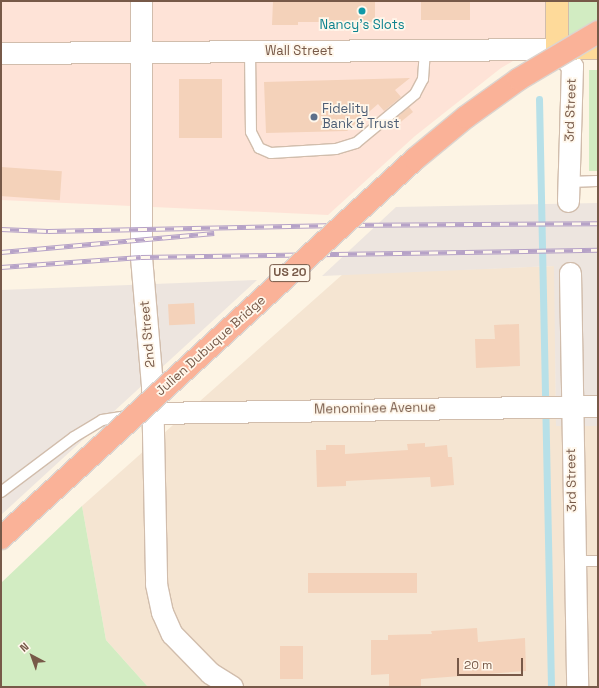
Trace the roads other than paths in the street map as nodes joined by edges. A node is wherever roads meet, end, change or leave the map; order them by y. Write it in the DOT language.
graph roads {
  1 [pos="141,1"];
  2 [pos="557,1"];
  3 [pos="598,32"];
  4 [pos="598,48"];
  5 [pos="557,49"];
  6 [pos="425,50"];
  7 [pos="142,51"];
  8 [pos="250,51"];
  9 [pos="1,53"];
  10 [pos="598,181"];
  11 [pos="568,192"];
  12 [pos="570,273"];
  13 [pos="564,406"];
  14 [pos="598,406"];
  15 [pos="152,413"];
  16 [pos="1,492"];
  17 [pos="1,538"];
  18 [pos="598,561"];
  19 [pos="573,562"];
  20 [pos="232,687"];
  21 [pos="577,687"];
  1 -- 7 [label="street, 2nd Street"];
  2 -- 5 [label="main road"];
  3 -- 17 [label="highway, Julien Dubuque Bridge / US 20, bridge"];
  4 -- 5 [label="main road, Wall Street"];
  5 -- 6 [label="street, Wall Street"];
  5 -- 11 [label="street, 3rd Street"];
  6 -- 8 [label="street, Wall Street"];
  6 -- 8 [label="lane"];
  7 -- 8 [label="street, Wall Street"];
  7 -- 9 [label="street, Wall Street"];
  7 -- 15 [label="street, 2nd Street"];
  10 -- 11 [label="lane"];
  12 -- 13 [label="street, 3rd Street"];
  13 -- 14 [label="street, Menominee Avenue"];
  13 -- 15 [label="street, Menominee Avenue"];
  13 -- 19 [label="street, 3rd Street"];
  15 -- 16 [label="lane"];
  15 -- 20 [label="street, 2nd Street"];
  18 -- 19 [label="lane"];
  19 -- 21 [label="street, 3rd Street"];
}
